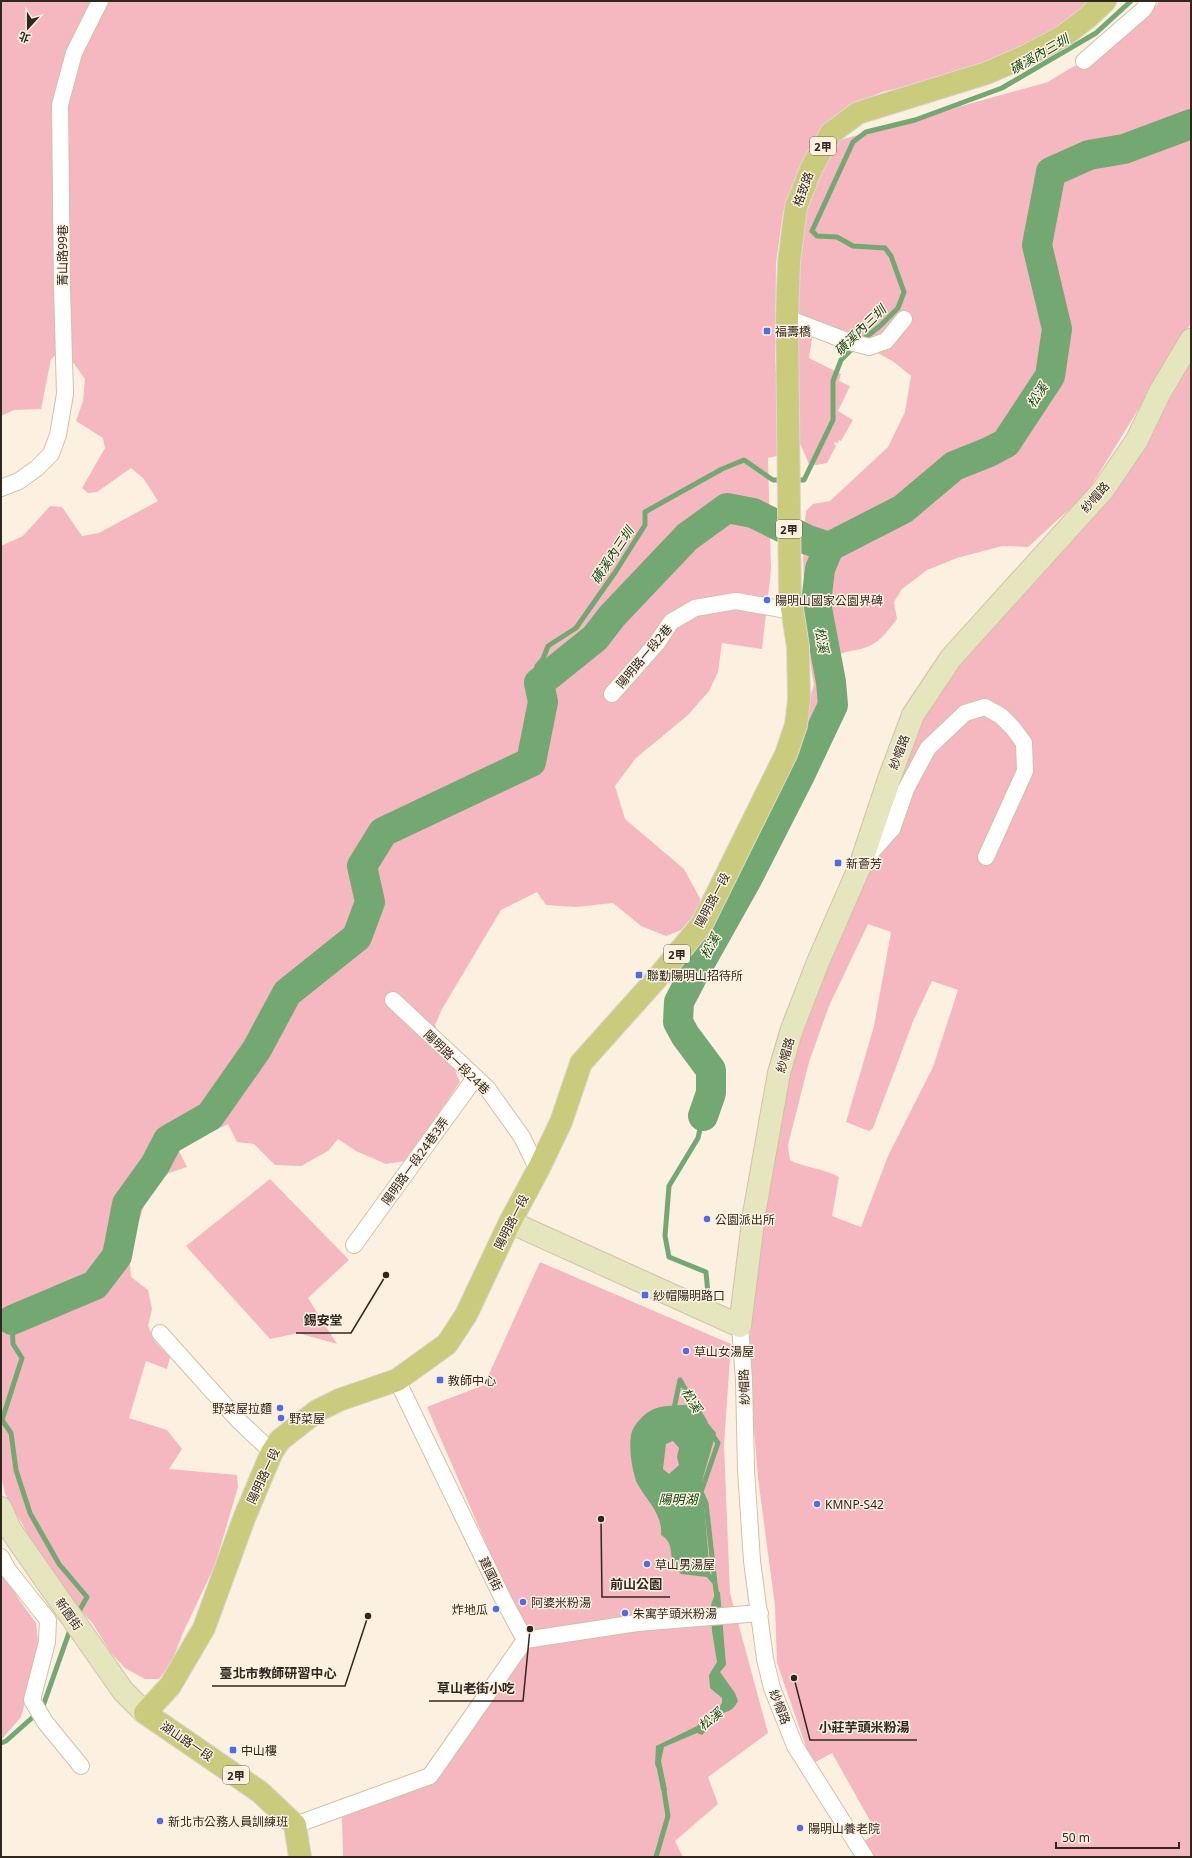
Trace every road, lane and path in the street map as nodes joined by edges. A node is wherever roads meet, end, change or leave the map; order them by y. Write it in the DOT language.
graph roads {
  1 [pos="100,1"];
  2 [pos="1105,1"];
  3 [pos="1148,1"];
  4 [pos="1084,61"];
  5 [pos="787,318"];
  6 [pos="904,319"];
  7 [pos="1191,340"];
  8 [pos="1,488"];
  9 [pos="791,604"];
  10 [pos="612,694"];
  11 [pos="986,857"];
  12 [pos="860,866"];
  13 [pos="393,1000"];
  14 [pos="475,1078"];
  15 [pos="538,1170"];
  16 [pos="510,1222"];
  17 [pos="354,1245"];
  18 [pos="740,1326"];
  19 [pos="160,1333"];
  20 [pos="397,1380"];
  21 [pos="272,1452"];
  22 [pos="1,1508"];
  23 [pos="1,1557"];
  24 [pos="760,1613"];
  25 [pos="525,1640"];
  26 [pos="145,1713"];
  27 [pos="81,1766"];
  28 [pos="295,1825"];
  29 [pos="300,1857"];
  30 [pos="865,1857"];
  1 -- 8 [label="street, 菁山路99巷"];
  2 -- 5 [label="main road, 格致路 / 2甲"];
  3 -- 4 [label="street"];
  5 -- 6 [label="street"];
  5 -- 9 [label="main road, 格致路 / 2甲"];
  7 -- 12 [label="street, 紗帽路"];
  9 -- 10 [label="street, 陽明路一段2巷"];
  9 -- 15 [label="main road, 陽明路一段 / 2甲"];
  11 -- 12 [label="street"];
  12 -- 18 [label="street, 紗帽路"];
  13 -- 14 [label="street, 陽明路一段24巷"];
  14 -- 15 [label="street, 陽明路一段24巷"];
  14 -- 17 [label="street, 陽明路一段24巷3弄"];
  15 -- 16 [label="main road, 陽明路一段 / 2甲"];
  16 -- 18 [label="street"];
  16 -- 20 [label="main road, 陽明路一段 / 2甲"];
  18 -- 24 [label="street, 紗帽路"];
  19 -- 21 [label="street"];
  20 -- 21 [label="main road, 陽明路一段 / 2甲"];
  20 -- 25 [label="street, 建國街"];
  21 -- 26 [label="main road, 陽明路一段 / 2甲"];
  22 -- 26 [label="street, 新園街"];
  23 -- 27 [label="street, 新園街"];
  24 -- 25 [label="street"];
  24 -- 30 [label="street, 紗帽路"];
  25 -- 28 [label="street"];
  26 -- 28 [label="main road, 湖山路一段 / 2甲"];
  28 -- 29 [label="main road"];
}
